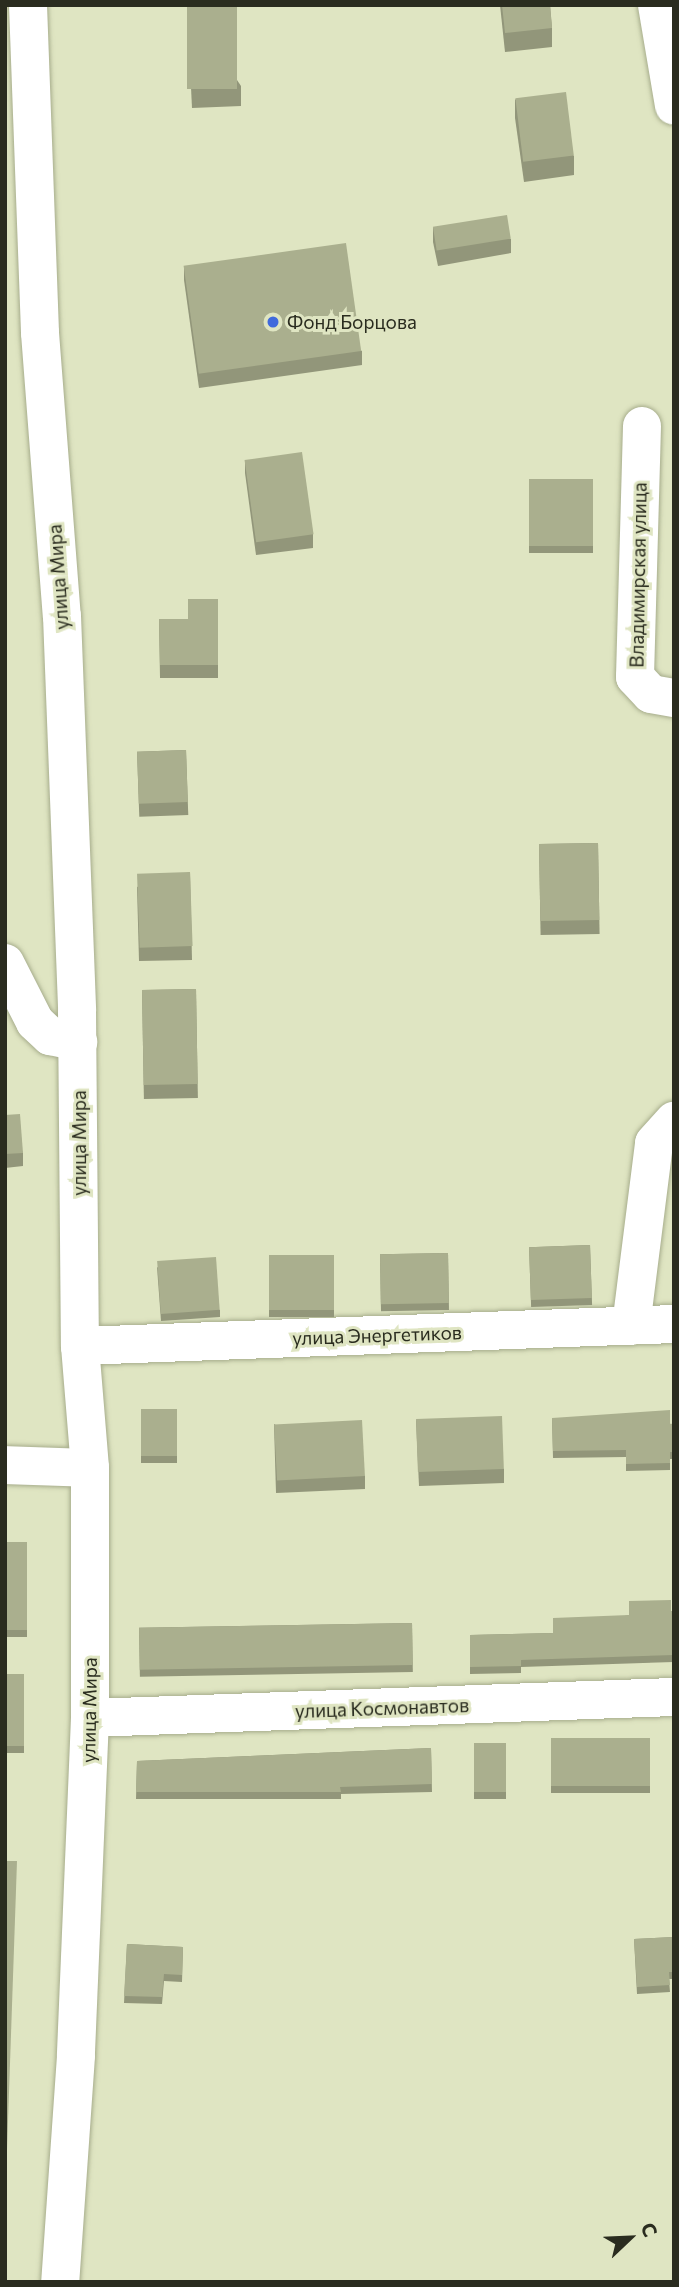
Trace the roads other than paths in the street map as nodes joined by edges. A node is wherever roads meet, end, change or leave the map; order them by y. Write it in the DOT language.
graph roads {
  1 [pos="657,5"];
  2 [pos="21,9"];
  3 [pos="674,106"];
  4 [pos="642,426"];
  5 [pos="674,698"];
  6 [pos="5,963"];
  7 [pos="78,1042"];
  8 [pos="674,1121"];
  9 [pos="674,1324"];
  10 [pos="631,1326"];
  11 [pos="80,1346"];
  12 [pos="5,1465"];
  13 [pos="90,1468"];
  14 [pos="674,1697"];
  15 [pos="90,1718"];
  16 [pos="60,2282"];
  1 -- 3 [label="street"];
  2 -- 7 [label="street, улица Мира"];
  4 -- 5 [label="street, Владимирская улица"];
  6 -- 7 [label="street"];
  7 -- 11 [label="street, улица Мира"];
  8 -- 10 [label="street"];
  9 -- 10 [label="street, улица Энергетиков"];
  10 -- 11 [label="street, улица Энергетиков"];
  11 -- 13 [label="street, улица Мира"];
  12 -- 13 [label="street"];
  13 -- 15 [label="street, улица Мира"];
  14 -- 15 [label="street, улица Космонавтов"];
  15 -- 16 [label="street, улица Мира"];
}
